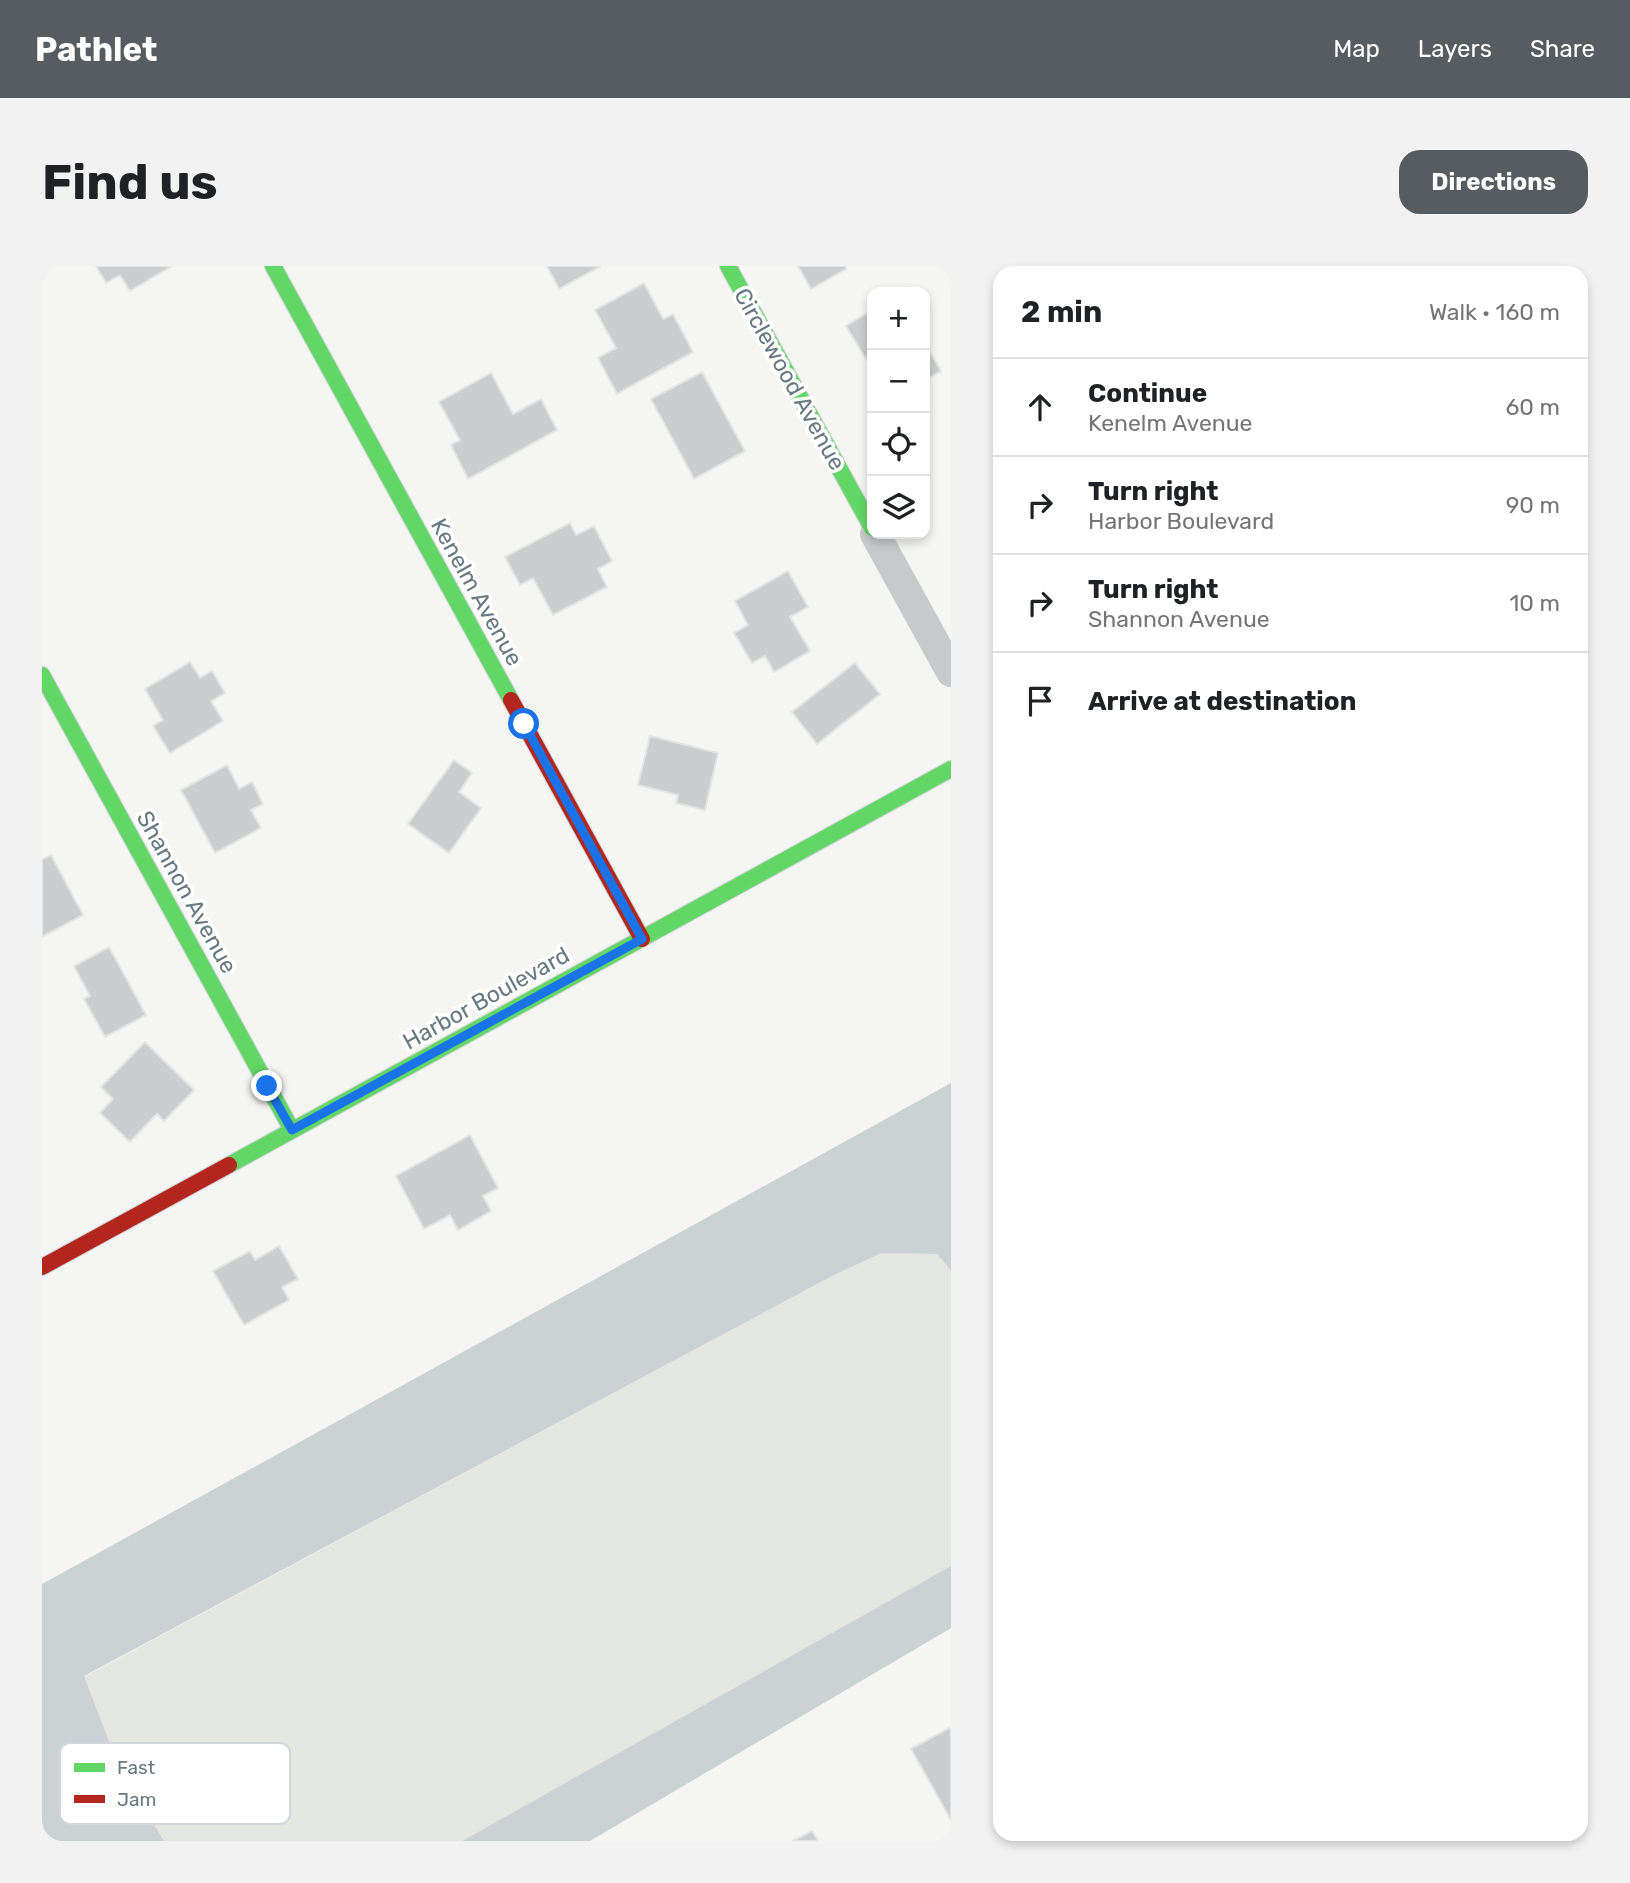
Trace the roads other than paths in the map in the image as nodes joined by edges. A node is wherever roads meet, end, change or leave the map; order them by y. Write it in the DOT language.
graph roads {
  1 [pos="273,266"];
  2 [pos="728,266"];
  3 [pos="867,519"];
  4 [pos="878,539"];
  5 [pos="951,672"];
  6 [pos="42,675"];
  7 [pos="951,769"];
  8 [pos="642,939"];
  9 [pos="292,1130"];
  10 [pos="42,1267"];
  1 -- 8 [label="street, Kenelm Avenue"];
  2 -- 3 [label="street, Circlewood Avenue"];
  4 -- 5 [label="street"];
  6 -- 9 [label="street, Shannon Avenue"];
  7 -- 8 [label="street, Harbor Boulevard"];
  8 -- 9 [label="street, Harbor Boulevard"];
  9 -- 10 [label="street, Harbor Boulevard"];
}
